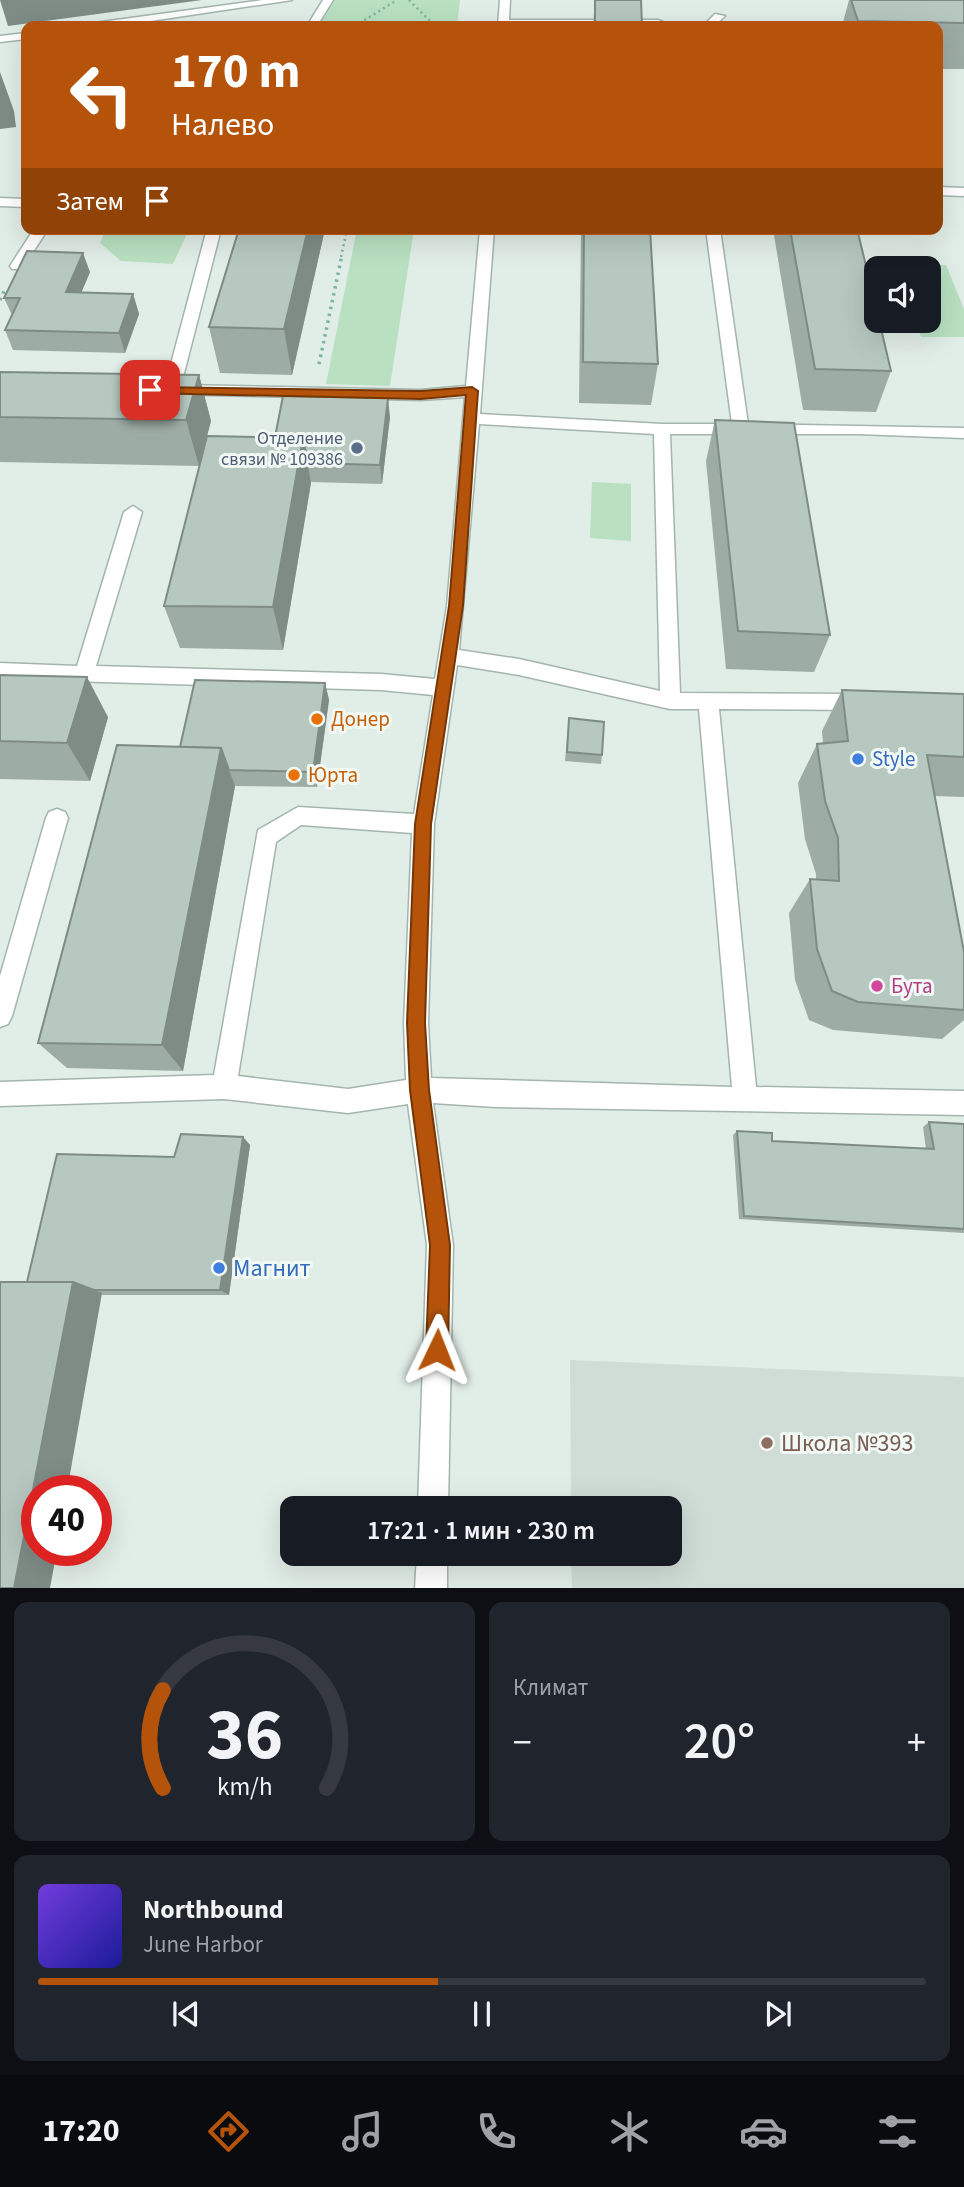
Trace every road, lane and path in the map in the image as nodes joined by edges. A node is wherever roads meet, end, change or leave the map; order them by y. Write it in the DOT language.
graph roads {
  1 [pos="288,0"];
  2 [pos="328,0"];
  3 [pos="397,0"];
  4 [pos="409,0"];
  5 [pos="505,0"];
  6 [pos="719,16"];
  7 [pos="131,21"];
  8 [pos="315,21"];
  9 [pos="363,21"];
  10 [pos="430,21"];
  11 [pos="503,21"];
  12 [pos="714,21"];
  13 [pos="21,37"];
  14 [pos="0,39"];
  15 [pos="943,191"];
  16 [pos="964,192"];
  17 [pos="21,201"];
  18 [pos="0,202"];
  19 [pos="37,235"];
  20 [pos="212,235"];
  21 [pos="346,235"];
  22 [pos="486,235"];
  23 [pos="714,235"];
  24 [pos="17,266"];
  25 [pos="150,390"];
  26 [pos="172,390"];
  27 [pos="472,391"];
  28 [pos="313,392"];
  29 [pos="471,418"];
  30 [pos="662,429"];
  31 [pos="741,431"];
  32 [pos="964,432"];
  33 [pos="133,512"];
  34 [pos="449,656"];
  35 [pos="0,671"];
  36 [pos="85,674"];
  37 [pos="444,688"];
  38 [pos="670,701"];
  39 [pos="881,702"];
  40 [pos="708,703"];
  41 [pos="57,818"];
  42 [pos="423,824"];
  43 [pos="0,1016"];
  44 [pos="224,1087"];
  45 [pos="419,1090"];
  46 [pos="0,1094"];
  47 [pos="745,1098"];
  48 [pos="964,1103"];
  49 [pos="433,1496"];
  50 [pos="432,1566"];
  51 [pos="431,1588"];
  1 -- 7 [label="street"];
  2 -- 8 [label="street"];
  3 -- 9 [label="path"];
  4 -- 10 [label="path"];
  5 -- 11 [label="street"];
  6 -- 12 [label="street"];
  13 -- 14 [label="street"];
  15 -- 16 [label="street"];
  17 -- 18 [label="street"];
  19 -- 24 [label="street"];
  20 -- 26 [label="street"];
  21 -- 28 [label="path"];
  22 -- 27 [label="street"];
  23 -- 31 [label="street"];
  25 -- 26 [label="street"];
  26 -- 28 [label="street"];
  27 -- 28 [label="street"];
  27 -- 29 [label="street"];
  29 -- 30 [label="street"];
  29 -- 34 [label="street"];
  30 -- 31 [label="street"];
  30 -- 38 [label="street"];
  31 -- 32 [label="street"];
  33 -- 36 [label="street"];
  34 -- 37 [label="street"];
  34 -- 38 [label="street"];
  35 -- 36 [label="street"];
  36 -- 37 [label="street"];
  37 -- 42 [label="street"];
  38 -- 40 [label="street"];
  39 -- 40 [label="street"];
  40 -- 47 [label="street"];
  41 -- 43 [label="street"];
  42 -- 44 [label="street"];
  42 -- 45 [label="street"];
  44 -- 45 [label="street"];
  44 -- 46 [label="street"];
  45 -- 47 [label="street"];
  45 -- 49 [label="street"];
  47 -- 48 [label="street"];
  50 -- 51 [label="street"];
}
